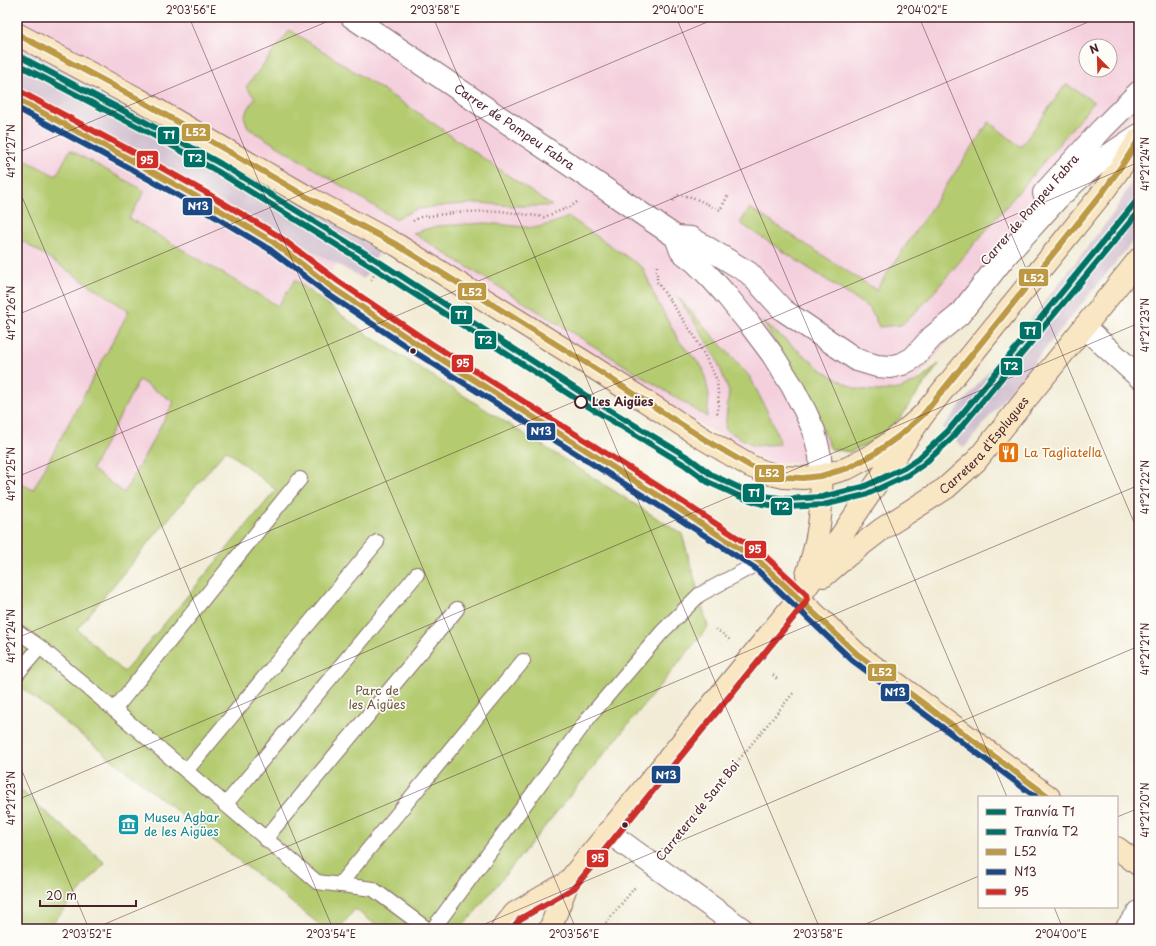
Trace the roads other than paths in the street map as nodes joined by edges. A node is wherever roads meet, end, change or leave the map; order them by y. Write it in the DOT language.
graph roads {
  1 [pos="352,17"];
  2 [pos="17,34"];
  3 [pos="1139,92"];
  4 [pos="17,99"];
  5 [pos="1139,135"];
  6 [pos="1139,139"];
  7 [pos="676,237"];
  8 [pos="1139,259"];
  9 [pos="1084,328"];
  10 [pos="932,337"];
  11 [pos="1139,377"];
  12 [pos="922,415"];
  13 [pos="821,476"];
  14 [pos="300,479"];
  15 [pos="377,542"];
  16 [pos="760,562"];
  17 [pos="417,574"];
  18 [pos="799,598"];
  19 [pos="457,609"];
  20 [pos="17,631"];
  21 [pos="40,647"];
  22 [pos="523,661"];
  23 [pos="17,674"];
  24 [pos="114,710"];
  25 [pos="186,771"];
  26 [pos="1048,796"];
  27 [pos="225,805"];
  28 [pos="608,832"];
  29 [pos="265,839"];
  30 [pos="1118,849"];
  31 [pos="1139,865"];
  32 [pos="568,882"];
  33 [pos="339,885"];
  34 [pos="1139,912"];
  35 [pos="427,929"];
  36 [pos="433,929"];
  37 [pos="502,929"];
  38 [pos="550,929"];
  39 [pos="742,929"];
  40 [pos="1126,929"];
  1 -- 7 [label="street, Carrer de Pompeu Fabra"];
  2 -- 13 [label="street"];
  3 -- 10 [label="street, Carrer de Pompeu Fabra"];
  4 -- 16 [label="street"];
  5 -- 10 [label="street, Carrer de Pompeu Fabra"];
  6 -- 12 [label="street"];
  7 -- 10 [label="street, Carrer de Pompeu Fabra"];
  7 -- 13 [label="street, Carrer de Pompeu Fabra"];
  8 -- 9 [label="street, Carretera d'Esplugues"];
  9 -- 11 [label="street"];
  9 -- 18 [label="street, Carretera d'Esplugues"];
  12 -- 13 [label="street"];
  12 -- 18 [label="street"];
  13 -- 18 [label="street"];
  14 -- 24 [label="lane"];
  15 -- 25 [label="lane"];
  16 -- 18 [label="street"];
  16 -- 36 [label="lane"];
  17 -- 27 [label="lane"];
  18 -- 26 [label="street"];
  18 -- 28 [label="street"];
  19 -- 29 [label="lane"];
  20 -- 21 [label="lane"];
  21 -- 23 [label="lane"];
  21 -- 24 [label="lane"];
  22 -- 33 [label="lane"];
  24 -- 25 [label="lane"];
  25 -- 27 [label="lane"];
  27 -- 29 [label="lane"];
  28 -- 32 [label="street"];
  28 -- 39 [label="street"];
  29 -- 33 [label="lane"];
  30 -- 31 [label="street"];
  32 -- 37 [label="street"];
  32 -- 38 [label="street"];
  33 -- 35 [label="lane"];
  34 -- 40 [label="street"];
}
